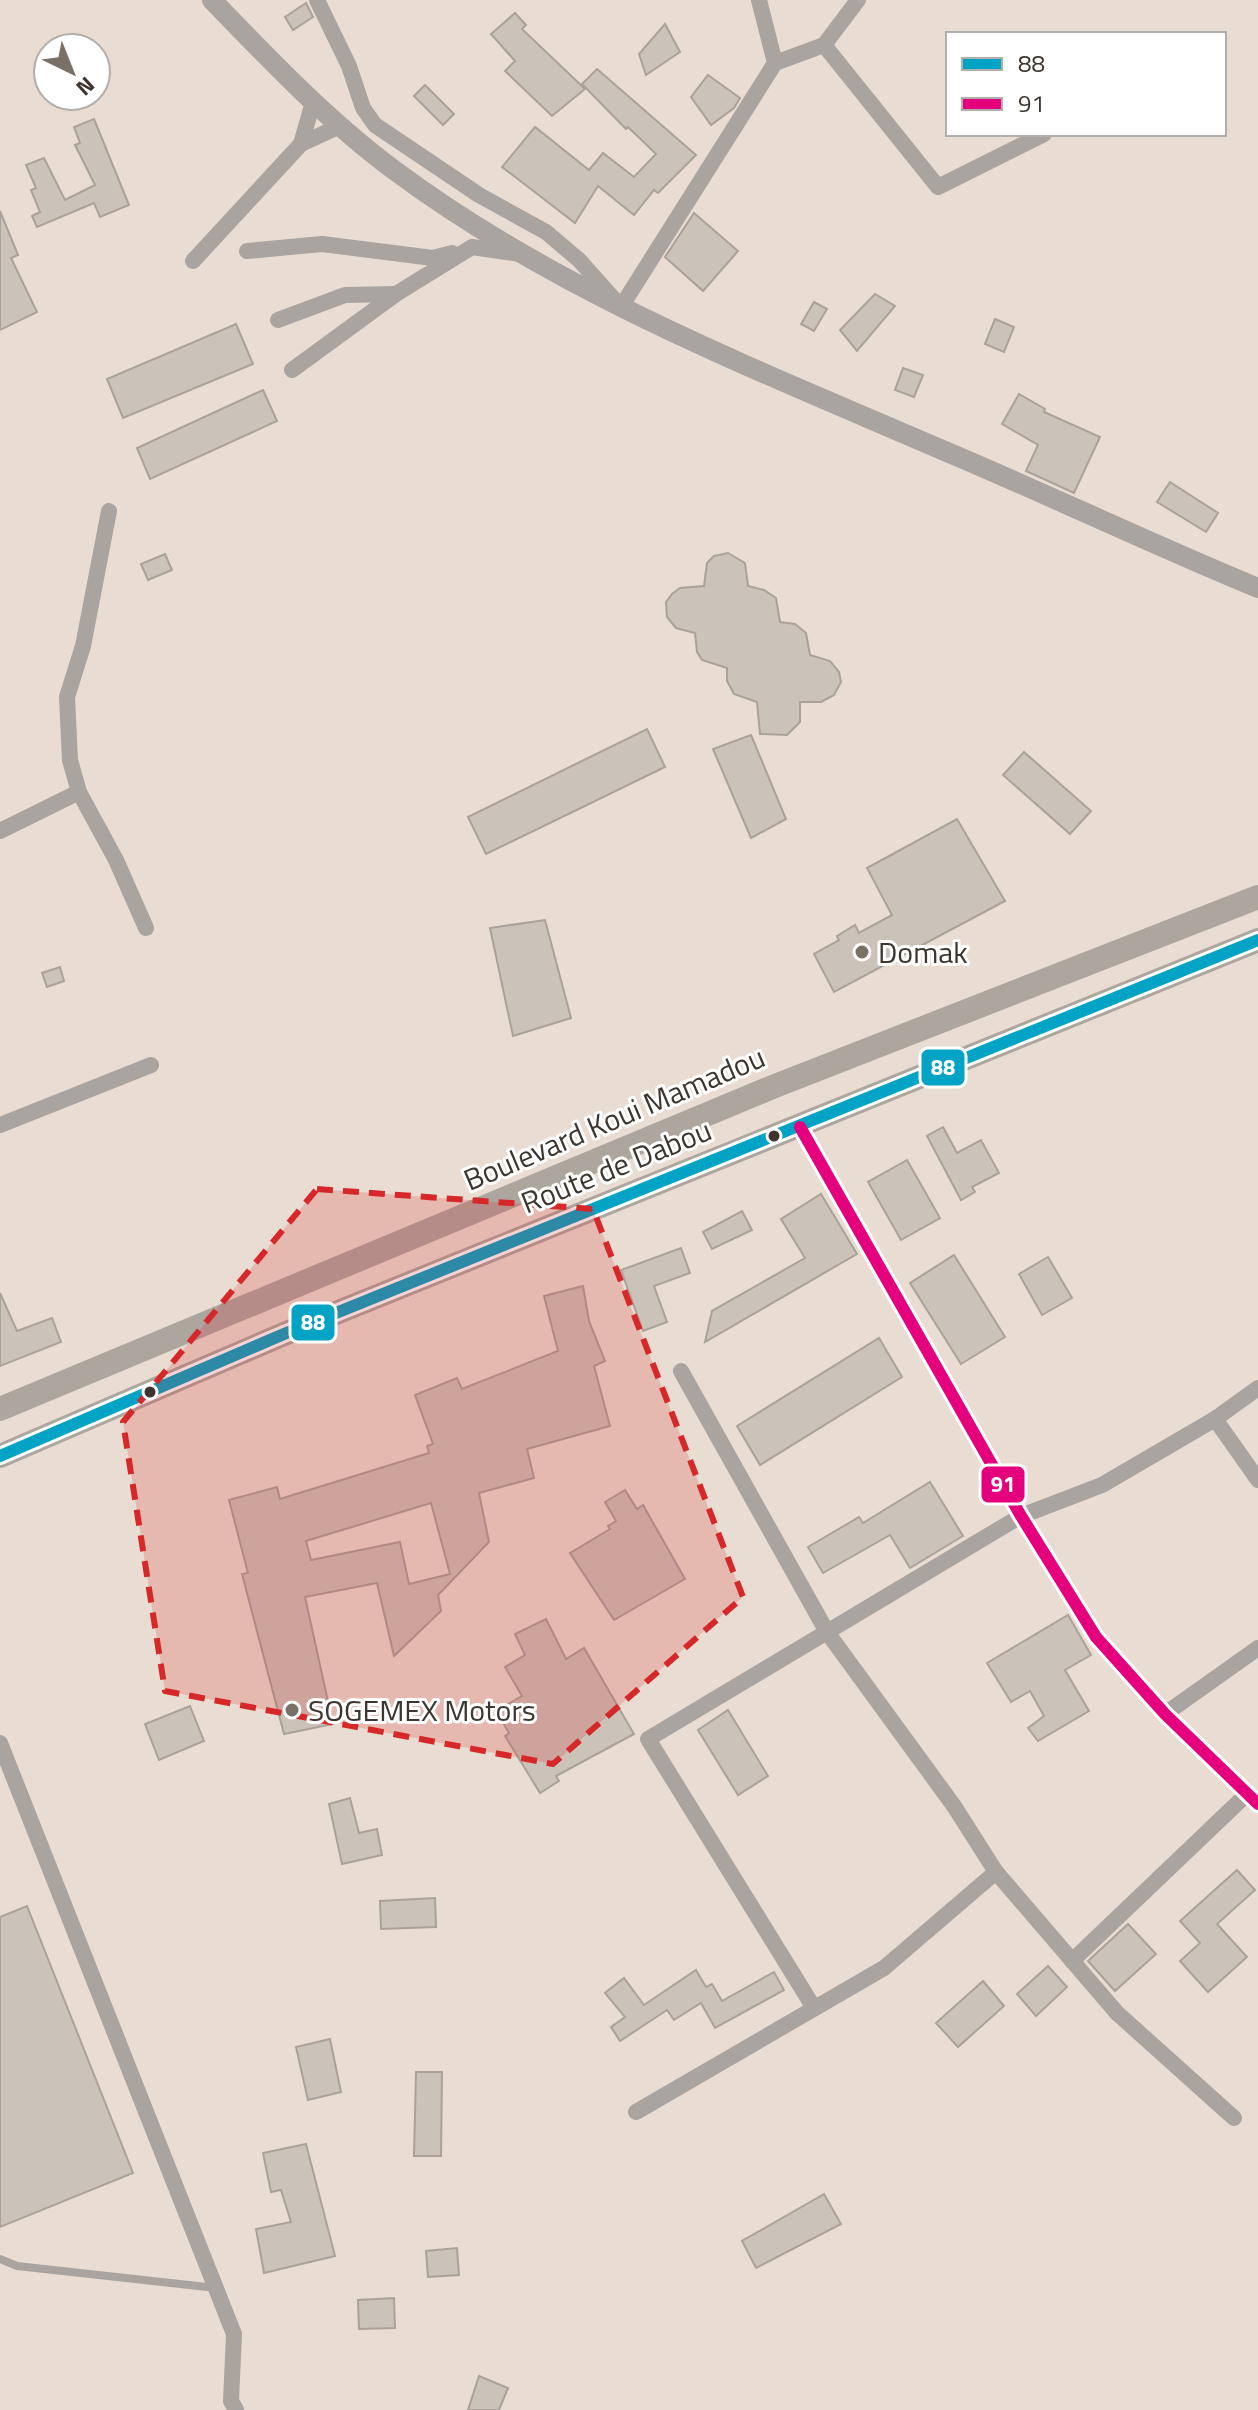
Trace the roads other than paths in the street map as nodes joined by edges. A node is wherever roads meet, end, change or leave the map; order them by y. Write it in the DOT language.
graph roads {
  1 [pos="212,0"];
  2 [pos="317,0"];
  3 [pos="759,0"];
  4 [pos="858,0"];
  5 [pos="824,45"];
  6 [pos="775,63"];
  7 [pos="313,102"];
  8 [pos="340,126"];
  9 [pos="1040,136"];
  10 [pos="301,144"];
  11 [pos="472,247"];
  12 [pos="247,251"];
  13 [pos="530,256"];
  14 [pos="193,261"];
  15 [pos="396,294"];
  16 [pos="621,307"];
  17 [pos="278,320"];
  18 [pos="292,370"];
  19 [pos="109,511"];
  20 [pos="1258,588"];
  21 [pos="79,792"];
  22 [pos="0,831"];
  23 [pos="1258,897"];
  24 [pos="146,928"];
  25 [pos="1258,940"];
  26 [pos="151,1065"];
  27 [pos="0,1125"];
  28 [pos="800,1127"];
  29 [pos="681,1371"];
  30 [pos="1258,1388"];
  31 [pos="0,1409"];
  32 [pos="1215,1419"];
  33 [pos="0,1456"];
  34 [pos="1258,1480"];
  35 [pos="1021,1516"];
  36 [pos="827,1632"];
  37 [pos="1258,1648"];
  38 [pos="1165,1714"];
  39 [pos="0,1743"];
  40 [pos="1253,1799"];
  41 [pos="996,1872"];
  42 [pos="1072,1961"];
  43 [pos="814,2008"];
  44 [pos="636,2112"];
  45 [pos="1234,2118"];
  46 [pos="0,2259"];
  47 [pos="217,2288"];
  48 [pos="236,2410"];
  1 -- 7 [label="street"];
  2 -- 16 [label="street"];
  3 -- 6 [label="street"];
  4 -- 5 [label="street"];
  5 -- 6 [label="street"];
  5 -- 9 [label="street"];
  6 -- 16 [label="street"];
  7 -- 8 [label="street"];
  7 -- 10 [label="street"];
  8 -- 10 [label="street"];
  8 -- 13 [label="street"];
  10 -- 14 [label="street"];
  11 -- 12 [label="street"];
  11 -- 13 [label="street"];
  11 -- 15 [label="street"];
  13 -- 16 [label="street"];
  15 -- 17 [label="street"];
  15 -- 18 [label="street"];
  16 -- 20 [label="street"];
  19 -- 21 [label="street"];
  21 -- 22 [label="street"];
  21 -- 24 [label="street"];
  23 -- 31 [label="main road, Boulevard Koui Mamadou"];
  25 -- 28 [label="main road, Route de Dabou"];
  26 -- 27 [label="street"];
  28 -- 33 [label="main road, Route de Dabou"];
  28 -- 35 [label="street"];
  29 -- 36 [label="street"];
  30 -- 32 [label="street"];
  32 -- 34 [label="street"];
  32 -- 35 [label="street"];
  35 -- 36 [label="street"];
  35 -- 38 [label="street"];
  36 -- 41 [label="street"];
  36 -- 43 [label="street"];
  37 -- 38 [label="street"];
  38 -- 40 [label="street"];
  39 -- 47 [label="street"];
  40 -- 42 [label="street"];
  41 -- 42 [label="street"];
  41 -- 43 [label="street"];
  42 -- 45 [label="street"];
  43 -- 44 [label="street"];
  46 -- 47 [label="lane"];
  47 -- 48 [label="street"];
}
